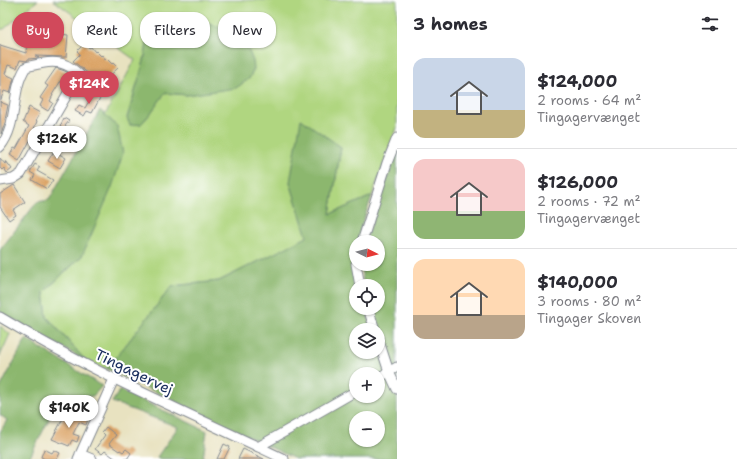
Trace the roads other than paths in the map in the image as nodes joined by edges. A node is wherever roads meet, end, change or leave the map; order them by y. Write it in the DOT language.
graph roads {
  1 [pos="397,138"];
  2 [pos="0,147"];
  3 [pos="0,181"];
  4 [pos="364,235"];
  5 [pos="0,317"];
  6 [pos="385,353"];
  7 [pos="393,370"];
  8 [pos="114,380"];
  9 [pos="397,389"];
  10 [pos="349,395"];
  11 [pos="258,447"];
  12 [pos="79,456"];
  13 [pos="92,459"];
  14 [pos="284,459"];
  1 -- 4 [label="street"];
  2 -- 3 [label="street"];
  5 -- 8 [label="street, Tingagervej"];
  6 -- 7 [label="street"];
  7 -- 9 [label="street"];
  8 -- 11 [label="street, Tingagervej"];
  8 -- 12 [label="street"];
  10 -- 11 [label="street"];
  11 -- 14 [label="street, Tingagervej"];
  12 -- 13 [label="street"];
}
